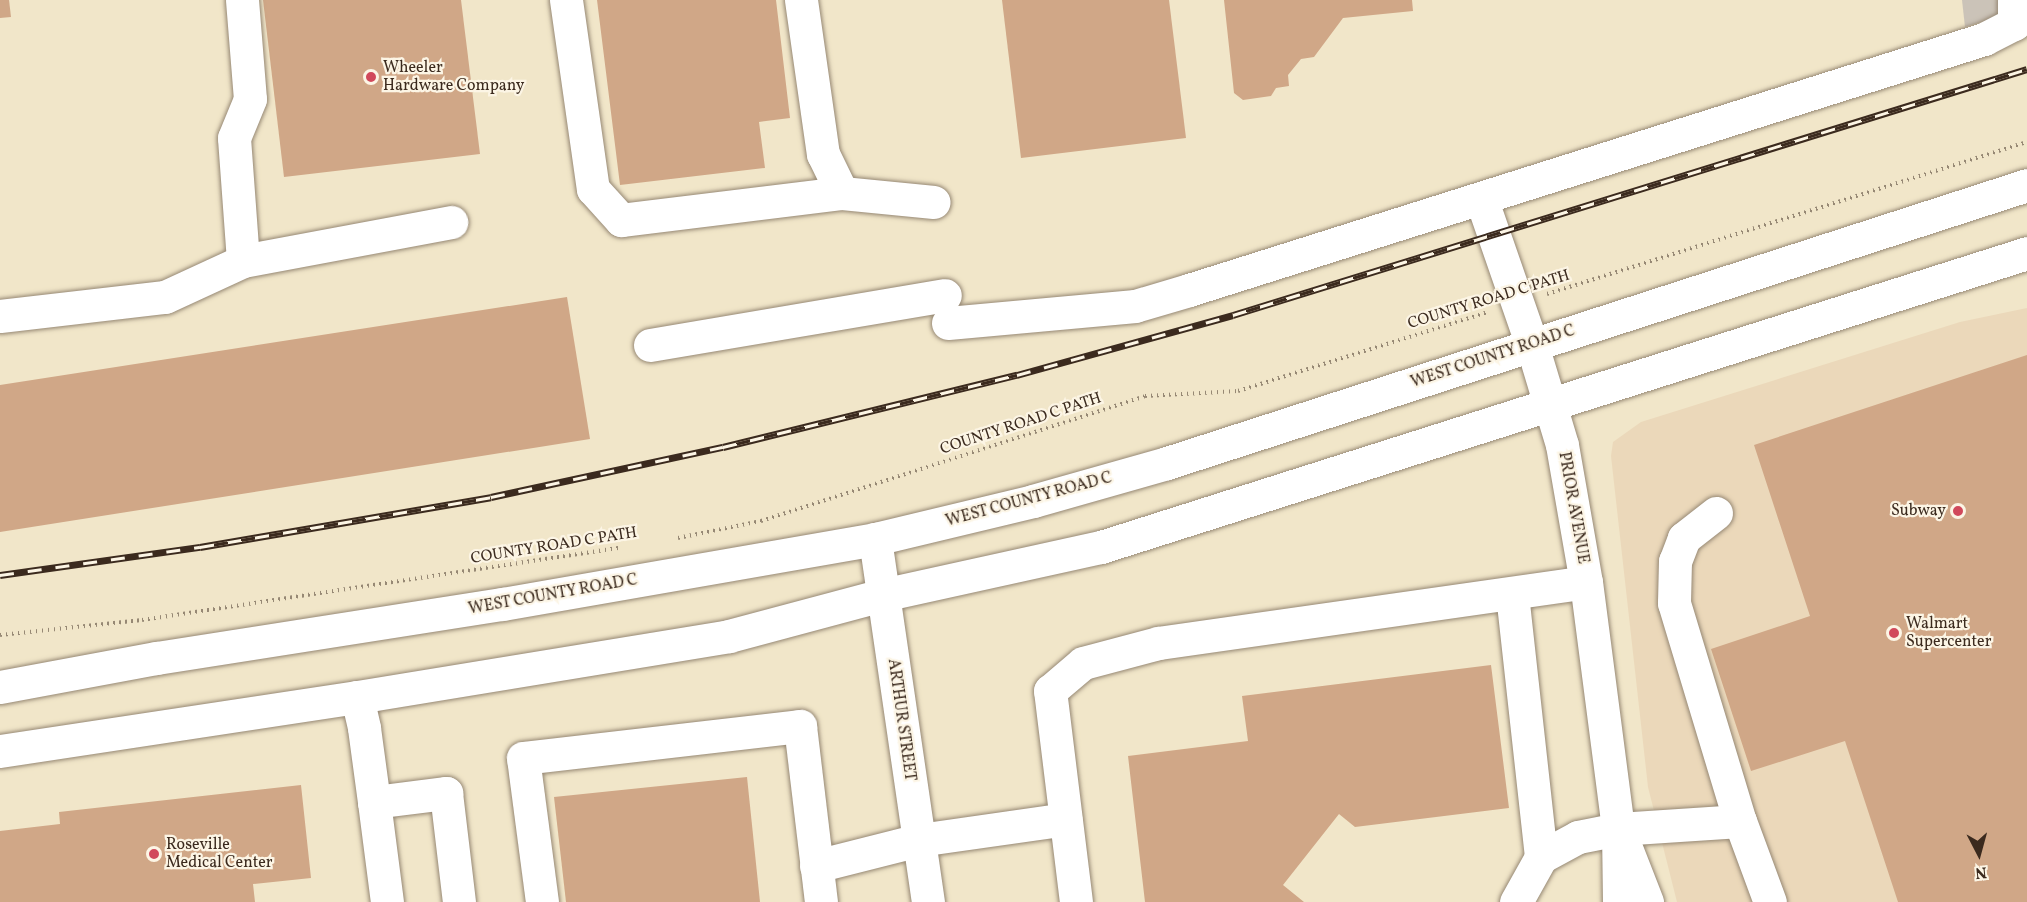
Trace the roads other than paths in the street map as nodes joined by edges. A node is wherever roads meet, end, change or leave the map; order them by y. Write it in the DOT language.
graph roads {
  1 [pos="242,0"];
  2 [pos="566,0"];
  3 [pos="801,0"];
  4 [pos="2014,0"];
  5 [pos="2027,185"];
  6 [pos="843,193"];
  7 [pos="1481,198"];
  8 [pos="934,202"];
  9 [pos="452,222"];
  10 [pos="2027,253"];
  11 [pos="243,261"];
  12 [pos="0,316"];
  13 [pos="650,345"];
  14 [pos="1532,345"];
  15 [pos="1550,404"];
  16 [pos="1716,513"];
  17 [pos="875,538"];
  18 [pos="1586,582"];
  19 [pos="1512,594"];
  20 [pos="882,595"];
  21 [pos="0,687"];
  22 [pos="357,697"];
  23 [pos="0,751"];
  24 [pos="374,802"];
  25 [pos="1066,819"];
  26 [pos="1740,821"];
  27 [pos="1618,830"];
  28 [pos="919,840"];
  29 [pos="1541,857"];
  30 [pos="816,866"];
  31 [pos="387,902"];
  32 [pos="459,902"];
  33 [pos="542,902"];
  34 [pos="820,902"];
  35 [pos="928,902"];
  36 [pos="1076,902"];
  37 [pos="1516,902"];
  38 [pos="1619,902"];
  39 [pos="1647,902"];
  40 [pos="1770,902"];
  1 -- 11 [label="main road"];
  2 -- 6 [label="main road"];
  3 -- 6 [label="main road"];
  4 -- 7 [label="main road"];
  5 -- 14 [label="main road, WEST COUNTY ROAD C"];
  6 -- 8 [label="main road"];
  7 -- 13 [label="main road"];
  7 -- 14 [label="main road, PRIOR AVENUE"];
  9 -- 11 [label="main road"];
  10 -- 15 [label="main road"];
  11 -- 12 [label="main road"];
  14 -- 15 [label="main road, PRIOR AVENUE"];
  14 -- 17 [label="main road, WEST COUNTY ROAD C"];
  15 -- 18 [label="main road, PRIOR AVENUE"];
  15 -- 20 [label="main road"];
  16 -- 26 [label="main road"];
  17 -- 20 [label="main road, ARTHUR STREET"];
  17 -- 21 [label="main road, WEST COUNTY ROAD C"];
  18 -- 19 [label="main road"];
  18 -- 27 [label="main road, PRIOR AVENUE"];
  19 -- 25 [label="main road"];
  19 -- 29 [label="main road"];
  20 -- 22 [label="main road"];
  20 -- 28 [label="main road, ARTHUR STREET"];
  22 -- 23 [label="main road"];
  22 -- 24 [label="main road"];
  24 -- 31 [label="main road"];
  24 -- 32 [label="main road"];
  25 -- 28 [label="main road"];
  25 -- 36 [label="main road"];
  26 -- 27 [label="main road"];
  26 -- 40 [label="main road"];
  27 -- 29 [label="main road"];
  27 -- 38 [label="main road, PRIOR AVENUE"];
  27 -- 39 [label="main road, PRIOR AVENUE"];
  28 -- 30 [label="main road"];
  28 -- 35 [label="main road, ARTHUR STREET"];
  29 -- 37 [label="main road"];
  30 -- 33 [label="main road"];
  30 -- 34 [label="main road"];
}
